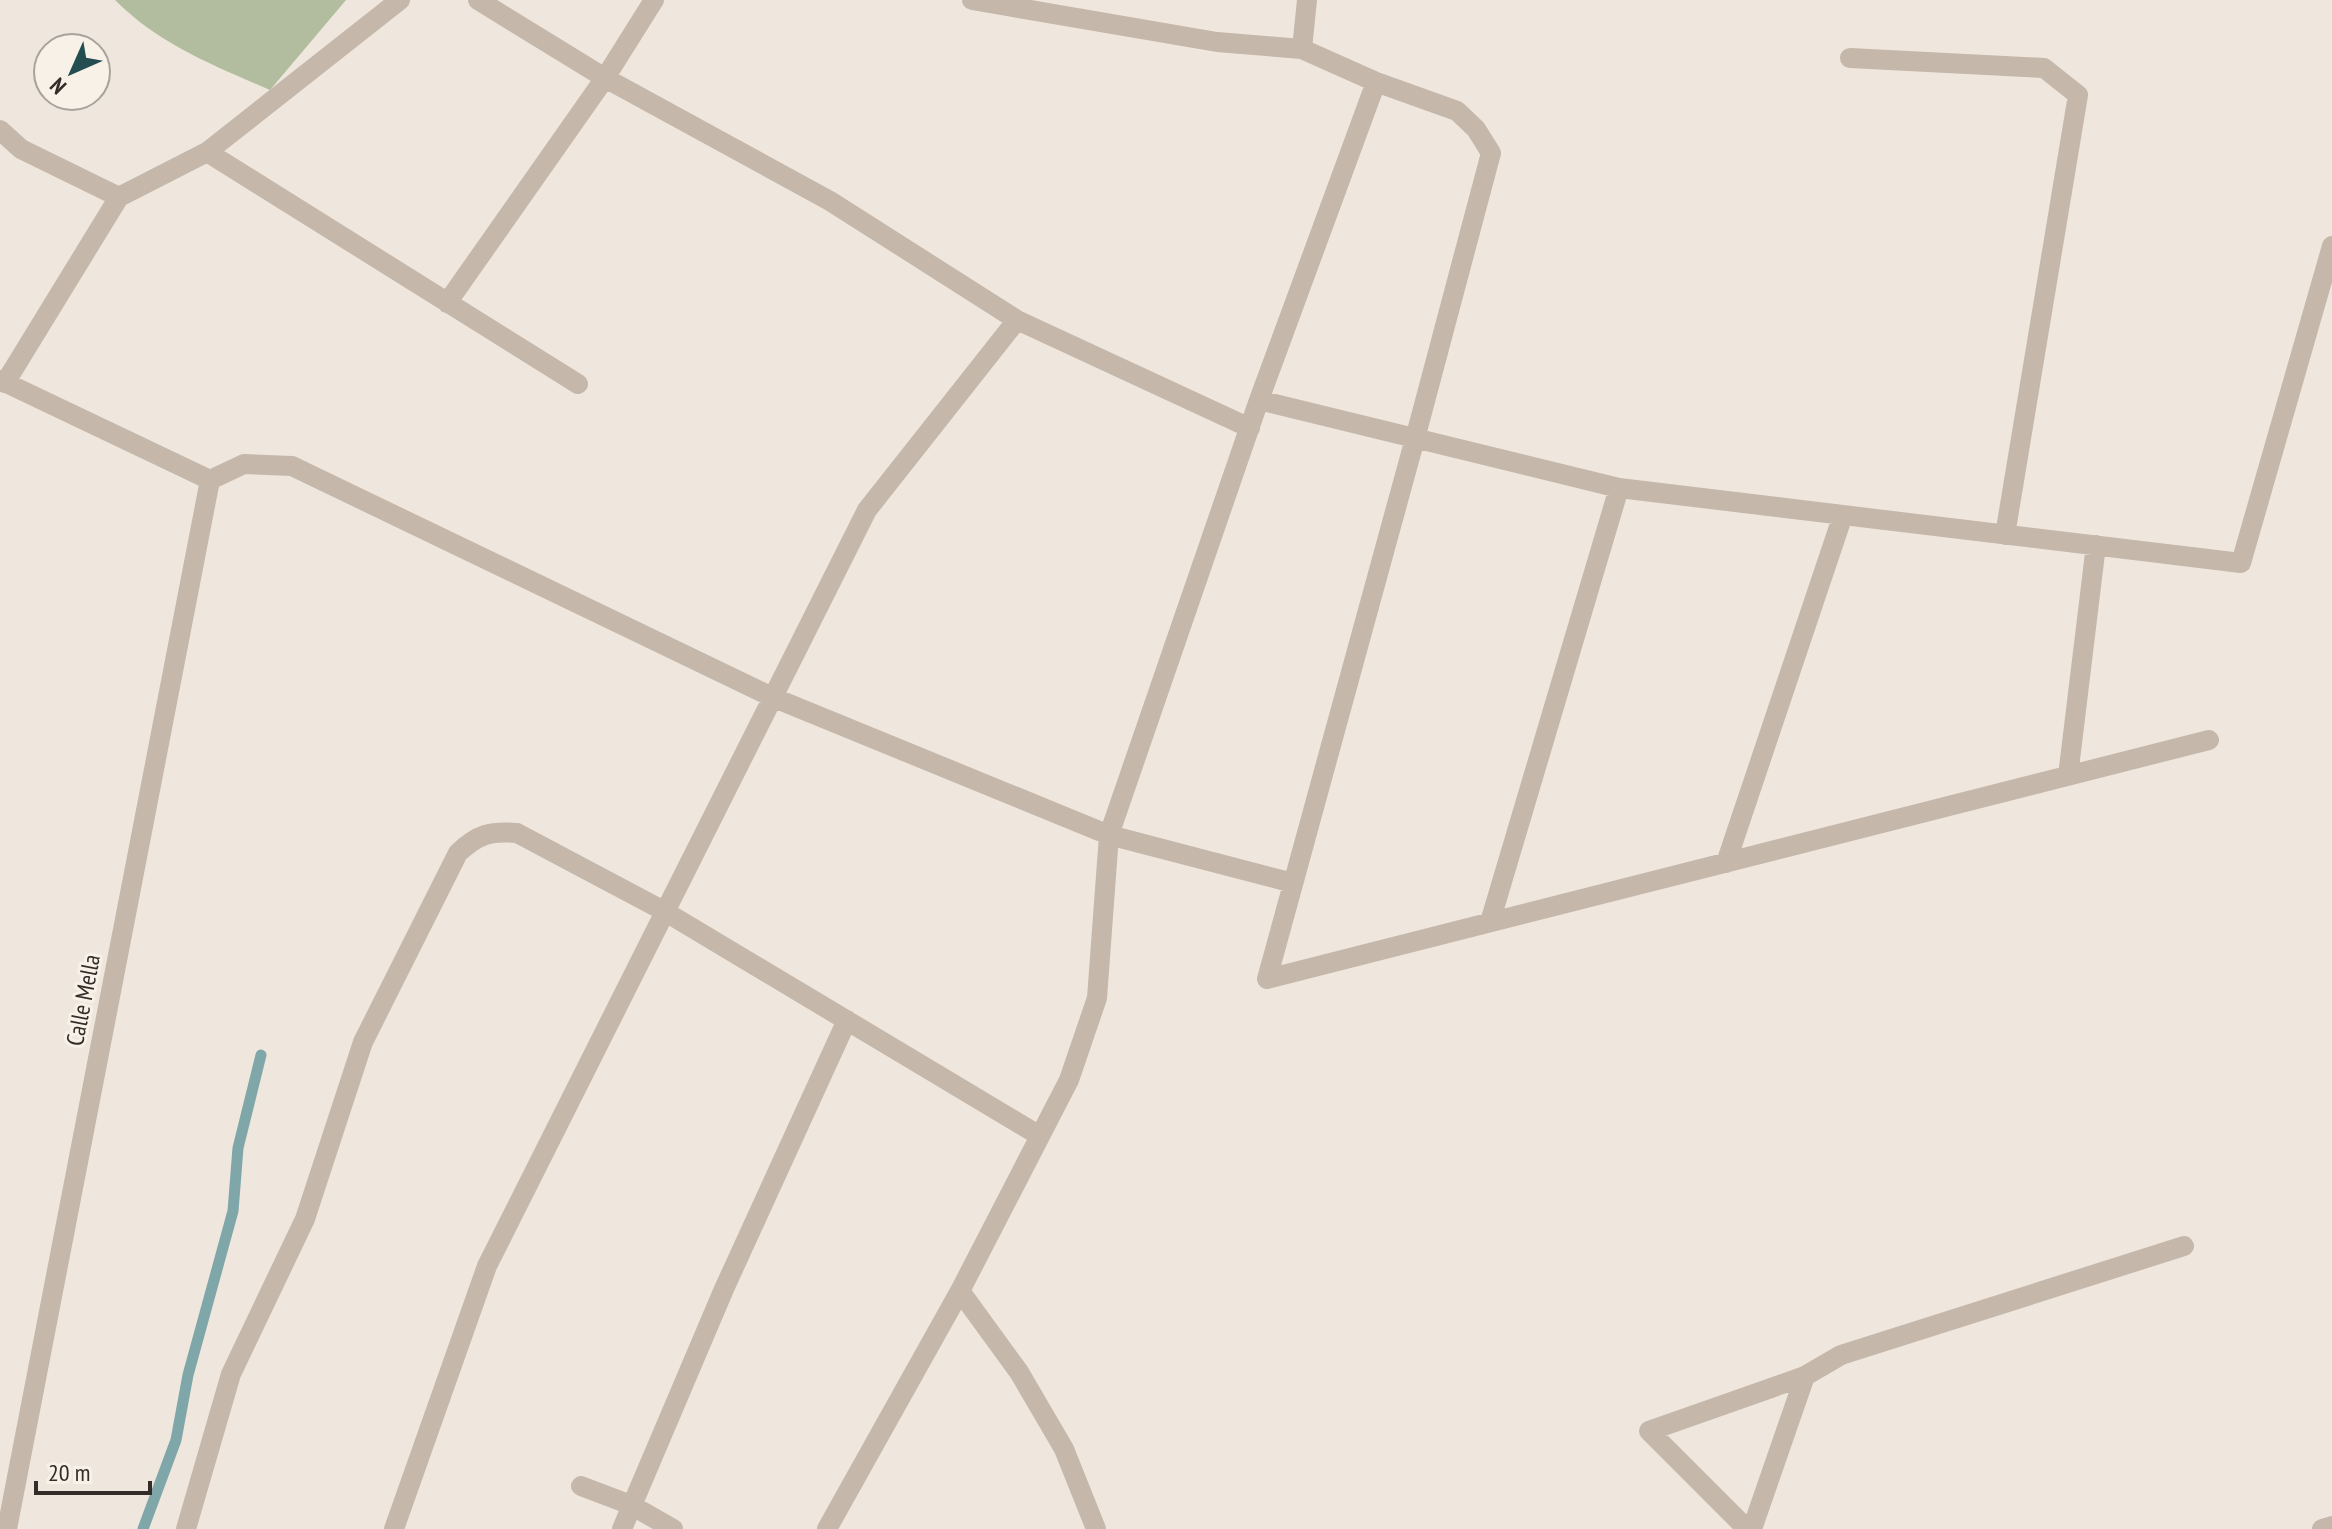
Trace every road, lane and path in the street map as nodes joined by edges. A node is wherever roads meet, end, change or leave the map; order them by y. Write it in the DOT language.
graph roads {
  1 [pos="400,0"];
  2 [pos="478,0"];
  3 [pos="654,0"];
  4 [pos="972,0"];
  5 [pos="1307,0"];
  6 [pos="1302,49"];
  7 [pos="1850,58"];
  8 [pos="605,78"];
  9 [pos="1376,82"];
  10 [pos="0,130"];
  11 [pos="207,152"];
  12 [pos="119,197"];
  13 [pos="2332,246"];
  14 [pos="447,303"];
  15 [pos="1017,320"];
  16 [pos="3,382"];
  17 [pos="578,384"];
  18 [pos="1259,400"];
  19 [pos="1250,428"];
  20 [pos="1415,439"];
  21 [pos="210,480"];
  22 [pos="1619,488"];
  23 [pos="1843,515"];
  24 [pos="2005,535"];
  25 [pos="2096,545"];
  26 [pos="772,697"];
  27 [pos="2209,740"];
  28 [pos="2068,776"];
  29 [pos="1109,835"];
  30 [pos="1726,863"];
  31 [pos="1293,883"];
  32 [pos="664,911"];
  33 [pos="1490,922"];
  34 [pos="847,1020"];
  35 [pos="1040,1136"];
  36 [pos="2184,1246"];
  37 [pos="960,1291"];
  38 [pos="1805,1376"];
  39 [pos="8,1482"];
  40 [pos="581,1486"];
  41 [pos="631,1505"];
  42 [pos="2332,1526"];
  43 [pos="7,1529"];
  44 [pos="186,1529"];
  45 [pos="394,1529"];
  46 [pos="622,1529"];
  47 [pos="673,1529"];
  48 [pos="827,1529"];
  49 [pos="1096,1529"];
  50 [pos="1749,1529"];
  51 [pos="2322,1529"];
  1 -- 11 [label="street"];
  2 -- 8 [label="street"];
  3 -- 8 [label="street"];
  4 -- 6 [label="street"];
  5 -- 6 [label="street"];
  6 -- 9 [label="street"];
  7 -- 24 [label="street"];
  8 -- 14 [label="street"];
  8 -- 15 [label="street"];
  9 -- 18 [label="street"];
  9 -- 20 [label="street"];
  10 -- 12 [label="street"];
  11 -- 12 [label="street"];
  11 -- 14 [label="street"];
  12 -- 16 [label="street"];
  13 -- 25 [label="street"];
  14 -- 17 [label="street"];
  15 -- 19 [label="street"];
  15 -- 26 [label="street"];
  16 -- 21 [label="street"];
  18 -- 19 [label="street"];
  18 -- 20 [label="street"];
  19 -- 29 [label="street"];
  20 -- 22 [label="street"];
  20 -- 31 [label="street"];
  21 -- 26 [label="street"];
  21 -- 39 [label="street, Calle Mella"];
  22 -- 23 [label="street"];
  22 -- 33 [label="street"];
  23 -- 24 [label="street"];
  23 -- 30 [label="street"];
  24 -- 25 [label="street"];
  25 -- 28 [label="street"];
  26 -- 29 [label="street"];
  26 -- 32 [label="street"];
  27 -- 28 [label="street"];
  28 -- 30 [label="street"];
  29 -- 31 [label="street"];
  29 -- 35 [label="street"];
  30 -- 33 [label="street"];
  31 -- 33 [label="street"];
  32 -- 34 [label="street"];
  32 -- 44 [label="street"];
  32 -- 45 [label="street"];
  34 -- 35 [label="street"];
  34 -- 41 [label="street"];
  35 -- 37 [label="street"];
  36 -- 38 [label="street"];
  37 -- 48 [label="street"];
  37 -- 49 [label="street"];
  38 -- 50 [label="street"];
  38 -- 50 [label="street"];
  39 -- 43 [label="street, Calle Mella"];
  40 -- 41 [label="street"];
  41 -- 46 [label="street"];
  41 -- 47 [label="street"];
  42 -- 51 [label="street"];
}
